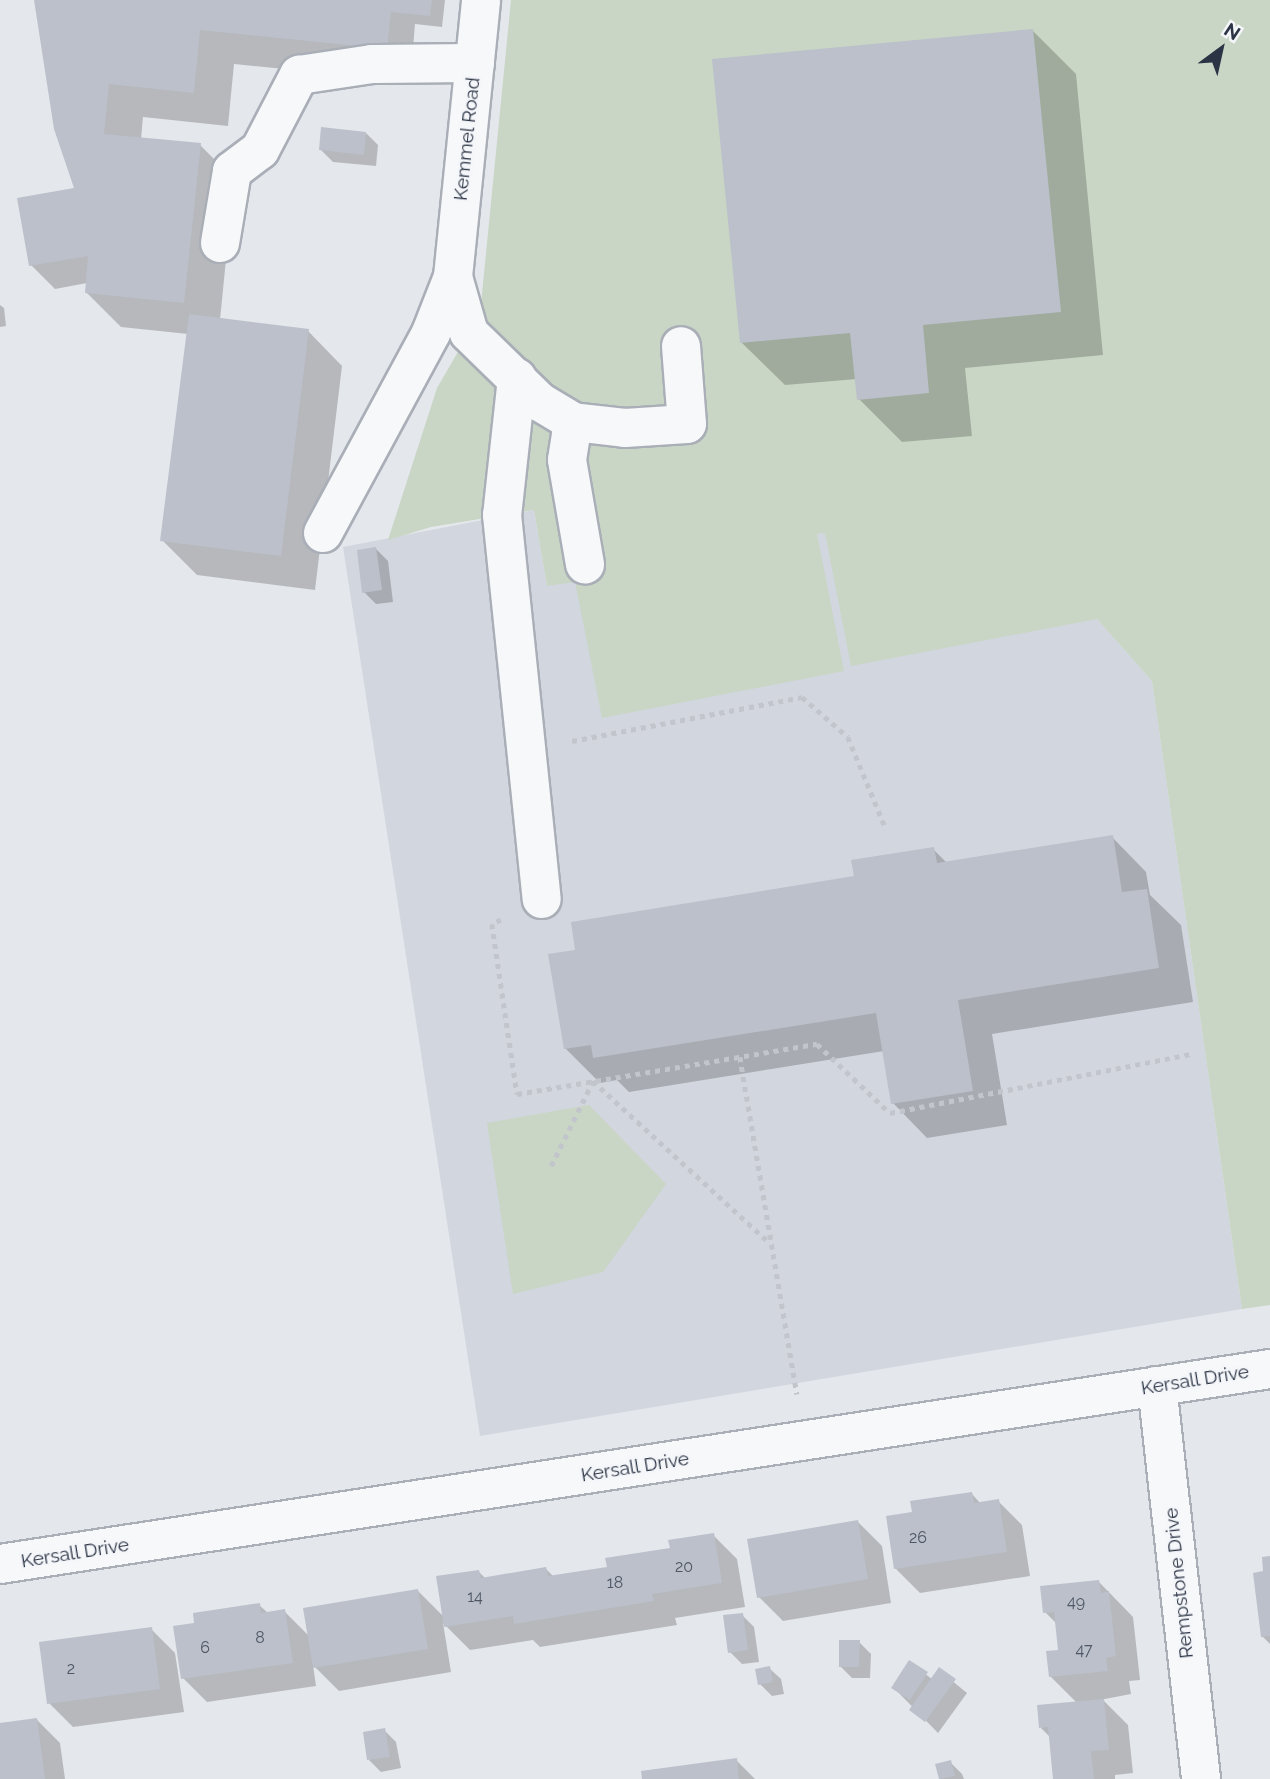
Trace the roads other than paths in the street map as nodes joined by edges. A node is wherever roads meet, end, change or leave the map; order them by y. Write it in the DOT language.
graph roads {
  1 [pos="481,0"];
  2 [pos="475,63"];
  3 [pos="220,243"];
  4 [pos="453,278"];
  5 [pos="681,346"];
  6 [pos="517,378"];
  7 [pos="573,422"];
  8 [pos="323,533"];
  9 [pos="585,564"];
  10 [pos="542,899"];
  11 [pos="1270,1369"];
  12 [pos="1157,1386"];
  13 [pos="0,1564"];
  14 [pos="1201,1779"];
  1 -- 2 [label="street, Kemmel Road"];
  2 -- 3 [label="street"];
  2 -- 4 [label="street, Kemmel Road"];
  4 -- 6 [label="street"];
  4 -- 8 [label="street"];
  5 -- 7 [label="street"];
  6 -- 7 [label="street"];
  6 -- 10 [label="street"];
  7 -- 9 [label="street"];
  11 -- 12 [label="street, Kersall Drive"];
  12 -- 13 [label="street, Kersall Drive"];
  12 -- 14 [label="street, Rempstone Drive"];
}
